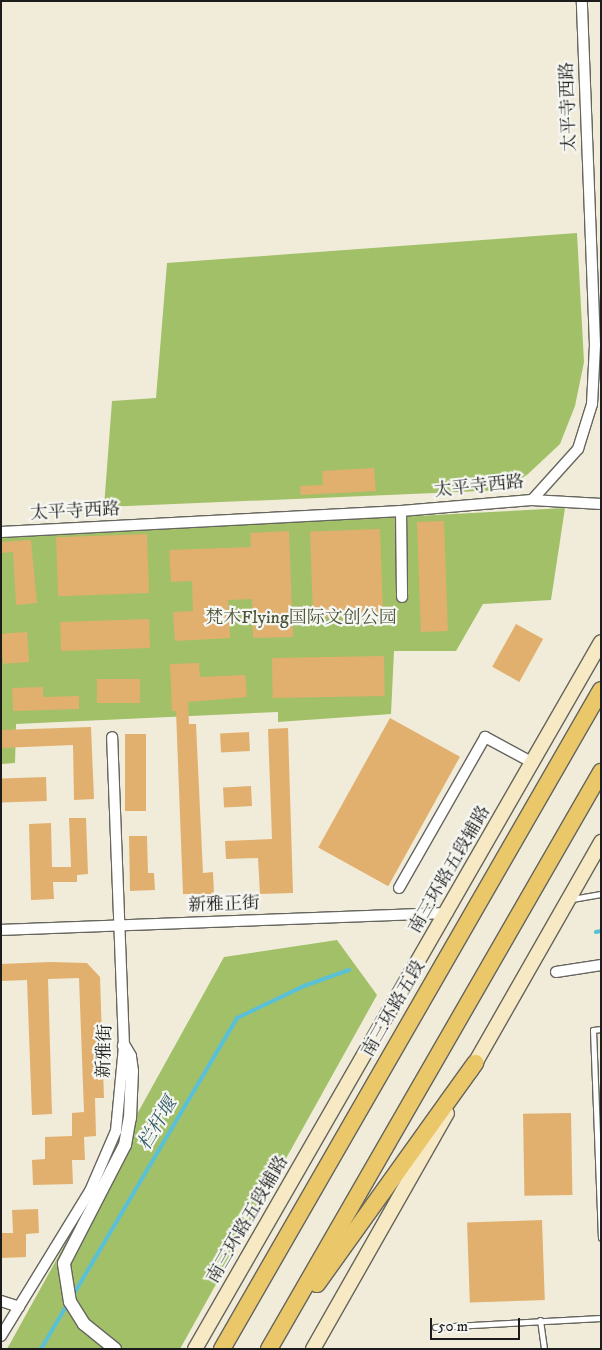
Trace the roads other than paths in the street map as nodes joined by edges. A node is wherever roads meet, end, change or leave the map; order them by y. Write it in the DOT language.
graph roads {
  1 [pos="582,1"];
  2 [pos="532,500"];
  3 [pos="601,504"];
  4 [pos="401,511"];
  5 [pos="1,532"];
  6 [pos="402,597"];
  7 [pos="601,642"];
  8 [pos="601,690"];
  9 [pos="112,737"];
  10 [pos="533,763"];
  11 [pos="601,772"];
  12 [pos="601,842"];
  13 [pos="400,888"];
  14 [pos="601,894"];
  15 [pos="569,899"];
  16 [pos="448,913"];
  17 [pos="120,925"];
  18 [pos="1,930"];
  19 [pos="601,965"];
  20 [pos="556,972"];
  21 [pos="601,1029"];
  22 [pos="124,1046"];
  23 [pos="475,1063"];
  24 [pos="598,1099"];
  25 [pos="601,1238"];
  26 [pos="1,1301"];
  27 [pos="18,1308"];
  28 [pos="601,1318"];
  29 [pos="540,1320"];
  30 [pos="435,1327"];
  31 [pos="1,1336"];
  32 [pos="544,1347"];
  33 [pos="115,1349"];
  34 [pos="195,1349"];
  35 [pos="222,1349"];
  36 [pos="269,1349"];
  37 [pos="313,1349"];
  1 -- 2 [label="street, 太平寺西路"];
  2 -- 3 [label="street"];
  2 -- 4 [label="street, 太平寺西路"];
  4 -- 5 [label="street, 太平寺西路"];
  4 -- 6 [label="street"];
  7 -- 10 [label="main road, 南三环路五段辅路"];
  8 -- 35 [label="highway, 南三环路五段"];
  9 -- 17 [label="street, 新雅街"];
  10 -- 13 [label="street"];
  10 -- 16 [label="main road, 南三环路五段辅路"];
  11 -- 36 [label="highway"];
  12 -- 15 [label="main road"];
  14 -- 15 [label="lane"];
  15 -- 23 [label="main road"];
  16 -- 17 [label="street, 新雅正街"];
  16 -- 34 [label="main road, 南三环路五段辅路"];
  17 -- 18 [label="street, 新雅正街"];
  17 -- 22 [label="street, 新雅街"];
  19 -- 20 [label="street"];
  21 -- 24 [label="lane"];
  22 -- 27 [label="street, 新雅街"];
  22 -- 33 [label="street"];
  23 -- 36 [label="highway"];
  23 -- 37 [label="main road"];
  24 -- 25 [label="lane"];
  26 -- 27 [label="street"];
  27 -- 31 [label="street, 新雅街"];
  28 -- 29 [label="lane"];
  29 -- 30 [label="lane"];
  29 -- 32 [label="lane"];
}
